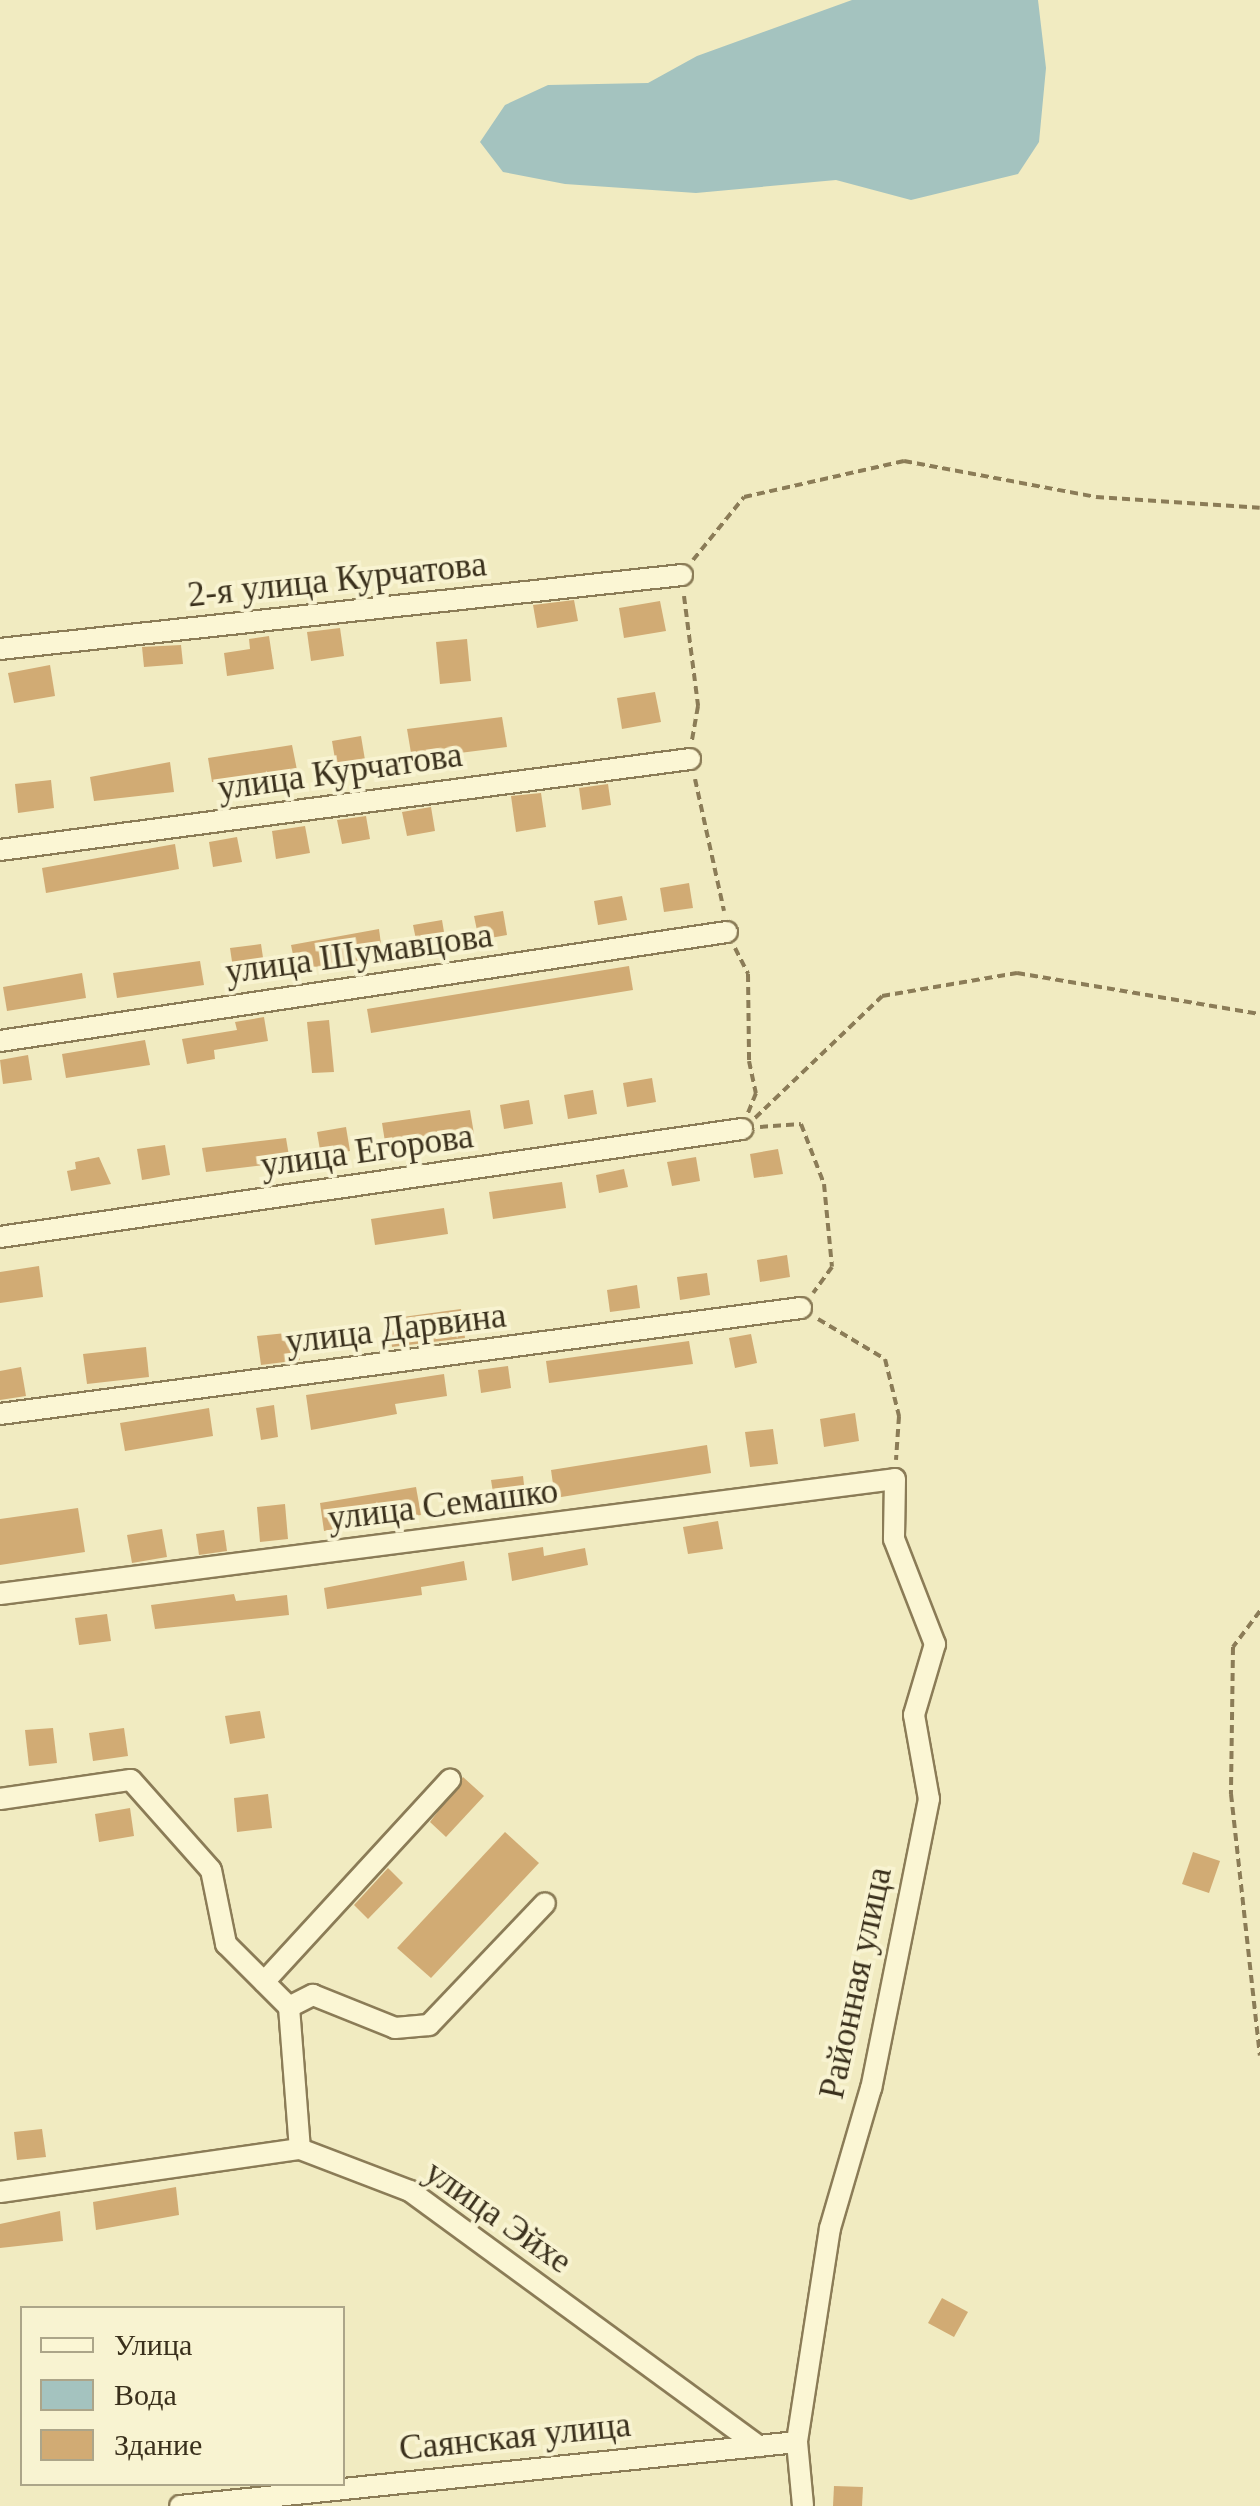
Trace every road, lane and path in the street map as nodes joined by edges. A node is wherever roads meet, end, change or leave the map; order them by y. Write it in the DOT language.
graph roads {
  1 [pos="1260,508"];
  2 [pos="682,574"];
  3 [pos="0,650"];
  4 [pos="690,758"];
  5 [pos="0,850"];
  6 [pos="728,932"];
  7 [pos="1260,1014"];
  8 [pos="0,1041"];
  9 [pos="742,1129"];
  10 [pos="0,1237"];
  11 [pos="801,1308"];
  12 [pos="0,1414"];
  13 [pos="895,1480"];
  14 [pos="0,1594"];
  15 [pos="1260,1611"];
  16 [pos="450,1780"];
  17 [pos="0,1799"];
  18 [pos="544,1903"];
  19 [pos="264,1982"];
  20 [pos="289,2006"];
  21 [pos="1260,2055"];
  22 [pos="300,2149"];
  23 [pos="0,2192"];
  24 [pos="797,2442"];
  25 [pos="759,2446"];
  26 [pos="180,2506"];
  27 [pos="804,2506"];
  1 -- 2 [label="path"];
  2 -- 3 [label="street, 2-я улица Курчатова"];
  2 -- 4 [label="path"];
  4 -- 5 [label="street, улица Курчатова"];
  4 -- 6 [label="path"];
  6 -- 8 [label="street, улица Шумавцова"];
  6 -- 9 [label="path"];
  7 -- 9 [label="path"];
  9 -- 10 [label="street, улица Егорова"];
  9 -- 11 [label="path"];
  11 -- 12 [label="street, улица Дарвина"];
  11 -- 13 [label="path"];
  13 -- 14 [label="street, улица Семашко"];
  13 -- 24 [label="street, Районная улица"];
  15 -- 21 [label="path"];
  16 -- 19 [label="street"];
  17 -- 19 [label="street"];
  18 -- 20 [label="street"];
  19 -- 20 [label="street"];
  20 -- 22 [label="street"];
  22 -- 23 [label="street"];
  22 -- 25 [label="street, улица Эйхе"];
  24 -- 25 [label="street, Саянская улица"];
  24 -- 27 [label="street, Районная улица"];
  25 -- 26 [label="street, Саянская улица"];
}
